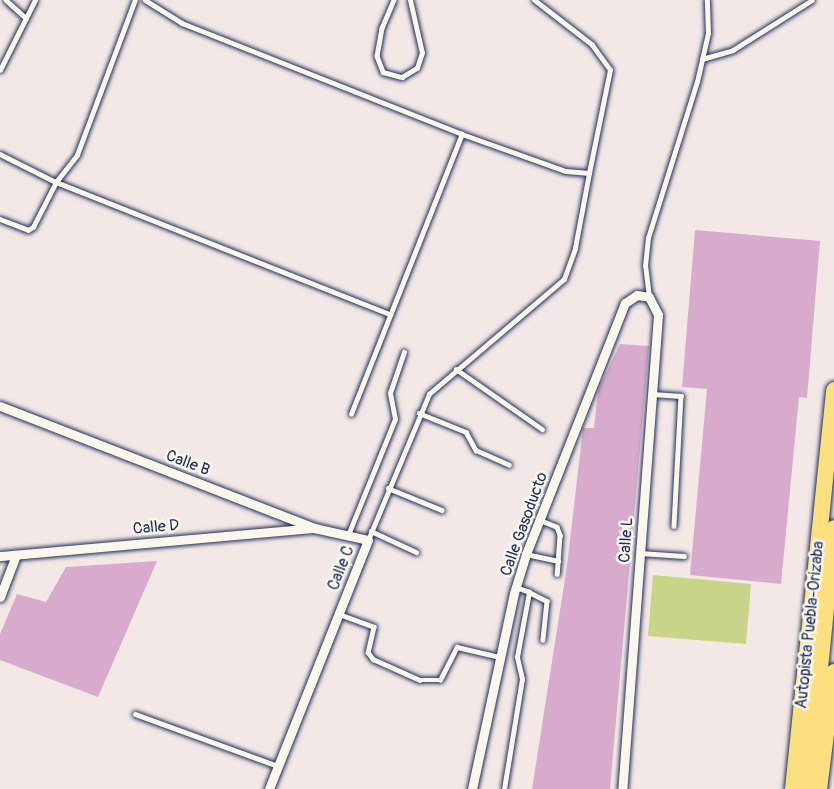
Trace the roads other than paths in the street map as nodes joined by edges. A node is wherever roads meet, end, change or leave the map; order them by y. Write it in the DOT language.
graph roads {
  1 [pos="6,0"];
  2 [pos="35,0"];
  3 [pos="135,0"];
  4 [pos="145,0"];
  5 [pos="394,0"];
  6 [pos="410,0"];
  7 [pos="534,0"];
  8 [pos="707,0"];
  9 [pos="812,0"];
  10 [pos="26,18"];
  11 [pos="702,59"];
  12 [pos="0,70"];
  13 [pos="462,134"];
  14 [pos="0,154"];
  15 [pos="589,173"];
  16 [pos="56,182"];
  17 [pos="0,219"];
  18 [pos="649,297"];
  19 [pos="389,314"];
  20 [pos="405,352"];
  21 [pos="456,369"];
  22 [pos="834,390"];
  23 [pos="652,394"];
  24 [pos="0,406"];
  25 [pos="419,413"];
  26 [pos="351,414"];
  27 [pos="542,429"];
  28 [pos="509,465"];
  29 [pos="388,488"];
  30 [pos="442,510"];
  31 [pos="540,520"];
  32 [pos="674,526"];
  33 [pos="314,528"];
  34 [pos="834,528"];
  35 [pos="348,535"];
  36 [pos="370,535"];
  37 [pos="416,552"];
  38 [pos="640,553"];
  39 [pos="526,554"];
  40 [pos="16,555"];
  41 [pos="0,556"];
  42 [pos="684,556"];
  43 [pos="558,561"];
  44 [pos="557,573"];
  45 [pos="516,588"];
  46 [pos="529,592"];
  47 [pos="0,597"];
  48 [pos="339,614"];
  49 [pos="543,640"];
  50 [pos="500,657"];
  51 [pos="834,672"];
  52 [pos="135,714"];
  53 [pos="278,766"];
  54 [pos="269,789"];
  55 [pos="472,789"];
  56 [pos="504,789"];
  57 [pos="622,789"];
  58 [pos="792,789"];
  59 [pos="808,789"];
  60 [pos="819,789"];
  1 -- 10 [label="lane"];
  2 -- 10 [label="lane"];
  3 -- 16 [label="lane"];
  4 -- 13 [label="lane"];
  5 -- 6 [label="lane"];
  7 -- 15 [label="lane, Calle C"];
  8 -- 11 [label="lane"];
  9 -- 11 [label="lane"];
  10 -- 12 [label="lane"];
  11 -- 18 [label="lane"];
  13 -- 15 [label="lane"];
  13 -- 19 [label="lane"];
  14 -- 16 [label="lane"];
  15 -- 21 [label="lane, Calle C"];
  16 -- 17 [label="lane"];
  16 -- 19 [label="lane"];
  18 -- 23 [label="street, Calle L"];
  18 -- 31 [label="street, Calle Gasoducto"];
  19 -- 26 [label="lane"];
  20 -- 35 [label="lane"];
  21 -- 25 [label="lane, Calle C"];
  21 -- 27 [label="lane"];
  22 -- 58 [label="highway, Autopista Puebla-Orizaba"];
  23 -- 32 [label="lane"];
  23 -- 38 [label="street, Calle L"];
  24 -- 33 [label="street, Calle B"];
  25 -- 28 [label="lane"];
  25 -- 29 [label="lane, Calle C"];
  29 -- 30 [label="lane"];
  29 -- 36 [label="lane, Calle C"];
  31 -- 39 [label="street, Calle Gasoducto"];
  31 -- 43 [label="lane"];
  33 -- 35 [label="street, Calle B"];
  33 -- 40 [label="street, Calle D"];
  34 -- 59 [label="highway"];
  35 -- 36 [label="street, Calle B"];
  36 -- 37 [label="lane"];
  36 -- 48 [label="street, Calle C"];
  38 -- 42 [label="lane"];
  38 -- 57 [label="street, Calle L"];
  39 -- 43 [label="lane"];
  39 -- 45 [label="street, Calle Gasoducto"];
  40 -- 41 [label="street, Calle D"];
  40 -- 47 [label="street"];
  43 -- 44 [label="lane"];
  45 -- 46 [label="lane"];
  45 -- 50 [label="street, Calle Gasoducto"];
  46 -- 49 [label="lane"];
  46 -- 56 [label="lane"];
  48 -- 50 [label="lane"];
  48 -- 53 [label="street, Calle C"];
  50 -- 55 [label="street, Calle Gasoducto"];
  51 -- 60 [label="highway"];
  52 -- 53 [label="lane"];
  53 -- 54 [label="street, Calle C"];
}
